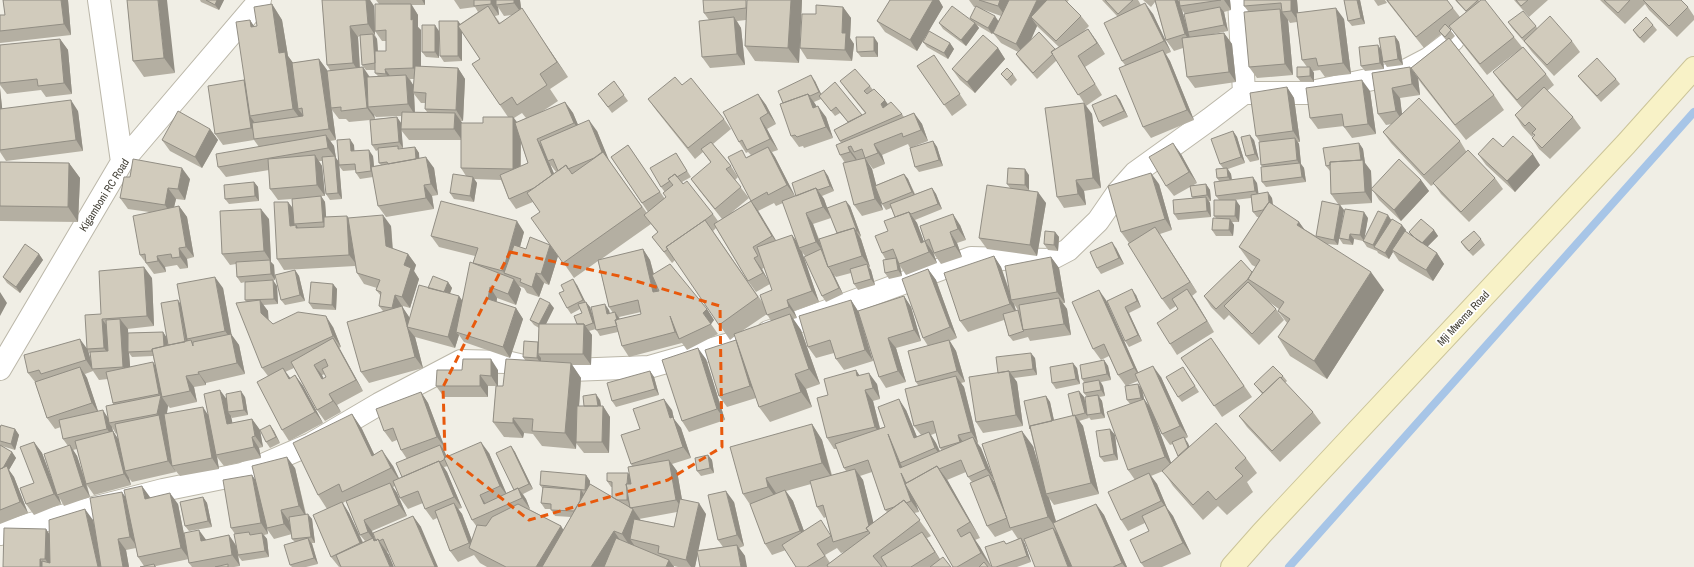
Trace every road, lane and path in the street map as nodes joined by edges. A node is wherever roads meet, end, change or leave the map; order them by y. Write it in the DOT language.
graph roads {
  1 [pos="99,0"];
  2 [pos="260,0"];
  3 [pos="1239,0"];
  4 [pos="1453,40"];
  5 [pos="1694,68"];
  6 [pos="1244,92"];
  7 [pos="122,162"];
  8 [pos="0,369"];
  9 [pos="0,534"];
  10 [pos="1232,567"];
  1 -- 7 [label="street"];
  2 -- 7 [label="street, Kigamboni RC Road"];
  3 -- 6 [label="street"];
  4 -- 6 [label="street"];
  5 -- 10 [label="main road, Mji Mwema Road"];
  6 -- 9 [label="street"];
  7 -- 8 [label="street, Kigamboni RC Road"];
}
